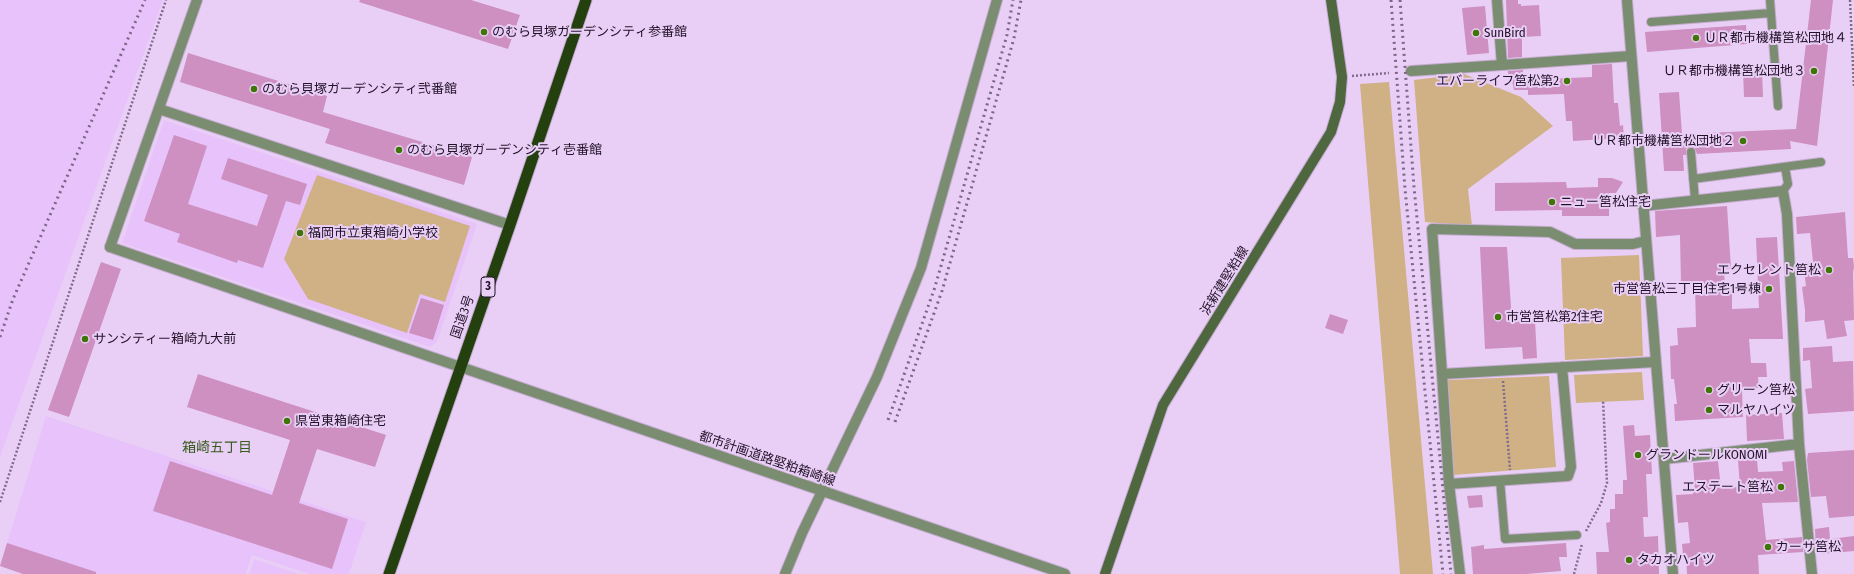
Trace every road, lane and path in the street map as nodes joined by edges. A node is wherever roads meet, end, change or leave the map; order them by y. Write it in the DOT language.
graph roads {
  1 [pos="166,0"];
  2 [pos="197,0"];
  3 [pos="586,0"];
  4 [pos="997,0"];
  5 [pos="1331,0"];
  6 [pos="1497,0"];
  7 [pos="1627,0"];
  8 [pos="1770,0"];
  9 [pos="1850,0"];
  10 [pos="1771,13"];
  11 [pos="1651,22"];
  12 [pos="1631,56"];
  13 [pos="1502,65"];
  14 [pos="1411,71"];
  15 [pos="1389,73"];
  16 [pos="1342,77"];
  17 [pos="1854,88"];
  18 [pos="1778,106"];
  19 [pos="160,109"];
  20 [pos="1691,152"];
  21 [pos="1821,162"];
  22 [pos="1785,167"];
  23 [pos="1693,179"];
  24 [pos="1784,191"];
  25 [pos="1695,200"];
  26 [pos="1643,206"];
  27 [pos="510,225"];
  28 [pos="1645,241"];
  29 [pos="1655,362"];
  30 [pos="1562,367"];
  31 [pos="460,368"];
  32 [pos="1503,371"];
  33 [pos="1442,374"];
  34 [pos="1603,400"];
  35 [pos="1799,444"];
  36 [pos="1664,459"];
  37 [pos="1500,480"];
  38 [pos="1511,480"];
  39 [pos="1449,484"];
  40 [pos="823,492"];
  41 [pos="0,502"];
  42 [pos="1581,535"];
  43 [pos="1582,543"];
  44 [pos="388,574"];
  45 [pos="785,574"];
  46 [pos="1064,574"];
  47 [pos="1105,574"];
  48 [pos="1460,574"];
  49 [pos="1574,574"];
  50 [pos="1673,574"];
  51 [pos="1812,574"];
  1 -- 41 [label="path"];
  2 -- 19 [label="street"];
  3 -- 27 [label="highway, 国道3号 / 3"];
  4 -- 40 [label="street"];
  5 -- 16 [label="main road, 浜新建堅粕線"];
  6 -- 13 [label="street"];
  7 -- 12 [label="street"];
  8 -- 10 [label="lane"];
  9 -- 17 [label="path"];
  10 -- 11 [label="lane"];
  10 -- 18 [label="lane"];
  12 -- 13 [label="street"];
  12 -- 26 [label="street"];
  13 -- 14 [label="street"];
  15 -- 16 [label="path"];
  16 -- 47 [label="main road, 浜新建堅粕線"];
  19 -- 27 [label="street"];
  19 -- 31 [label="street, 都市計画道路堅粕箱崎線"];
  20 -- 23 [label="lane"];
  21 -- 22 [label="lane"];
  22 -- 23 [label="lane"];
  22 -- 24 [label="lane"];
  23 -- 25 [label="lane"];
  24 -- 25 [label="street"];
  24 -- 35 [label="street"];
  25 -- 26 [label="street"];
  26 -- 28 [label="street"];
  27 -- 31 [label="highway, 国道3号 / 3"];
  28 -- 29 [label="street"];
  28 -- 33 [label="street"];
  29 -- 30 [label="street"];
  29 -- 36 [label="street"];
  30 -- 32 [label="street"];
  30 -- 38 [label="street"];
  31 -- 40 [label="street, 都市計画道路堅粕箱崎線"];
  31 -- 44 [label="highway, 国道3号 / 3"];
  32 -- 33 [label="street"];
  32 -- 38 [label="path"];
  33 -- 39 [label="street"];
  34 -- 42 [label="path"];
  35 -- 36 [label="street"];
  35 -- 51 [label="street"];
  36 -- 50 [label="street"];
  37 -- 38 [label="street"];
  37 -- 39 [label="street"];
  37 -- 42 [label="lane"];
  39 -- 48 [label="street"];
  40 -- 45 [label="street"];
  40 -- 46 [label="street, 都市計画道路堅粕箱崎線"];
  43 -- 49 [label="path"];
}
